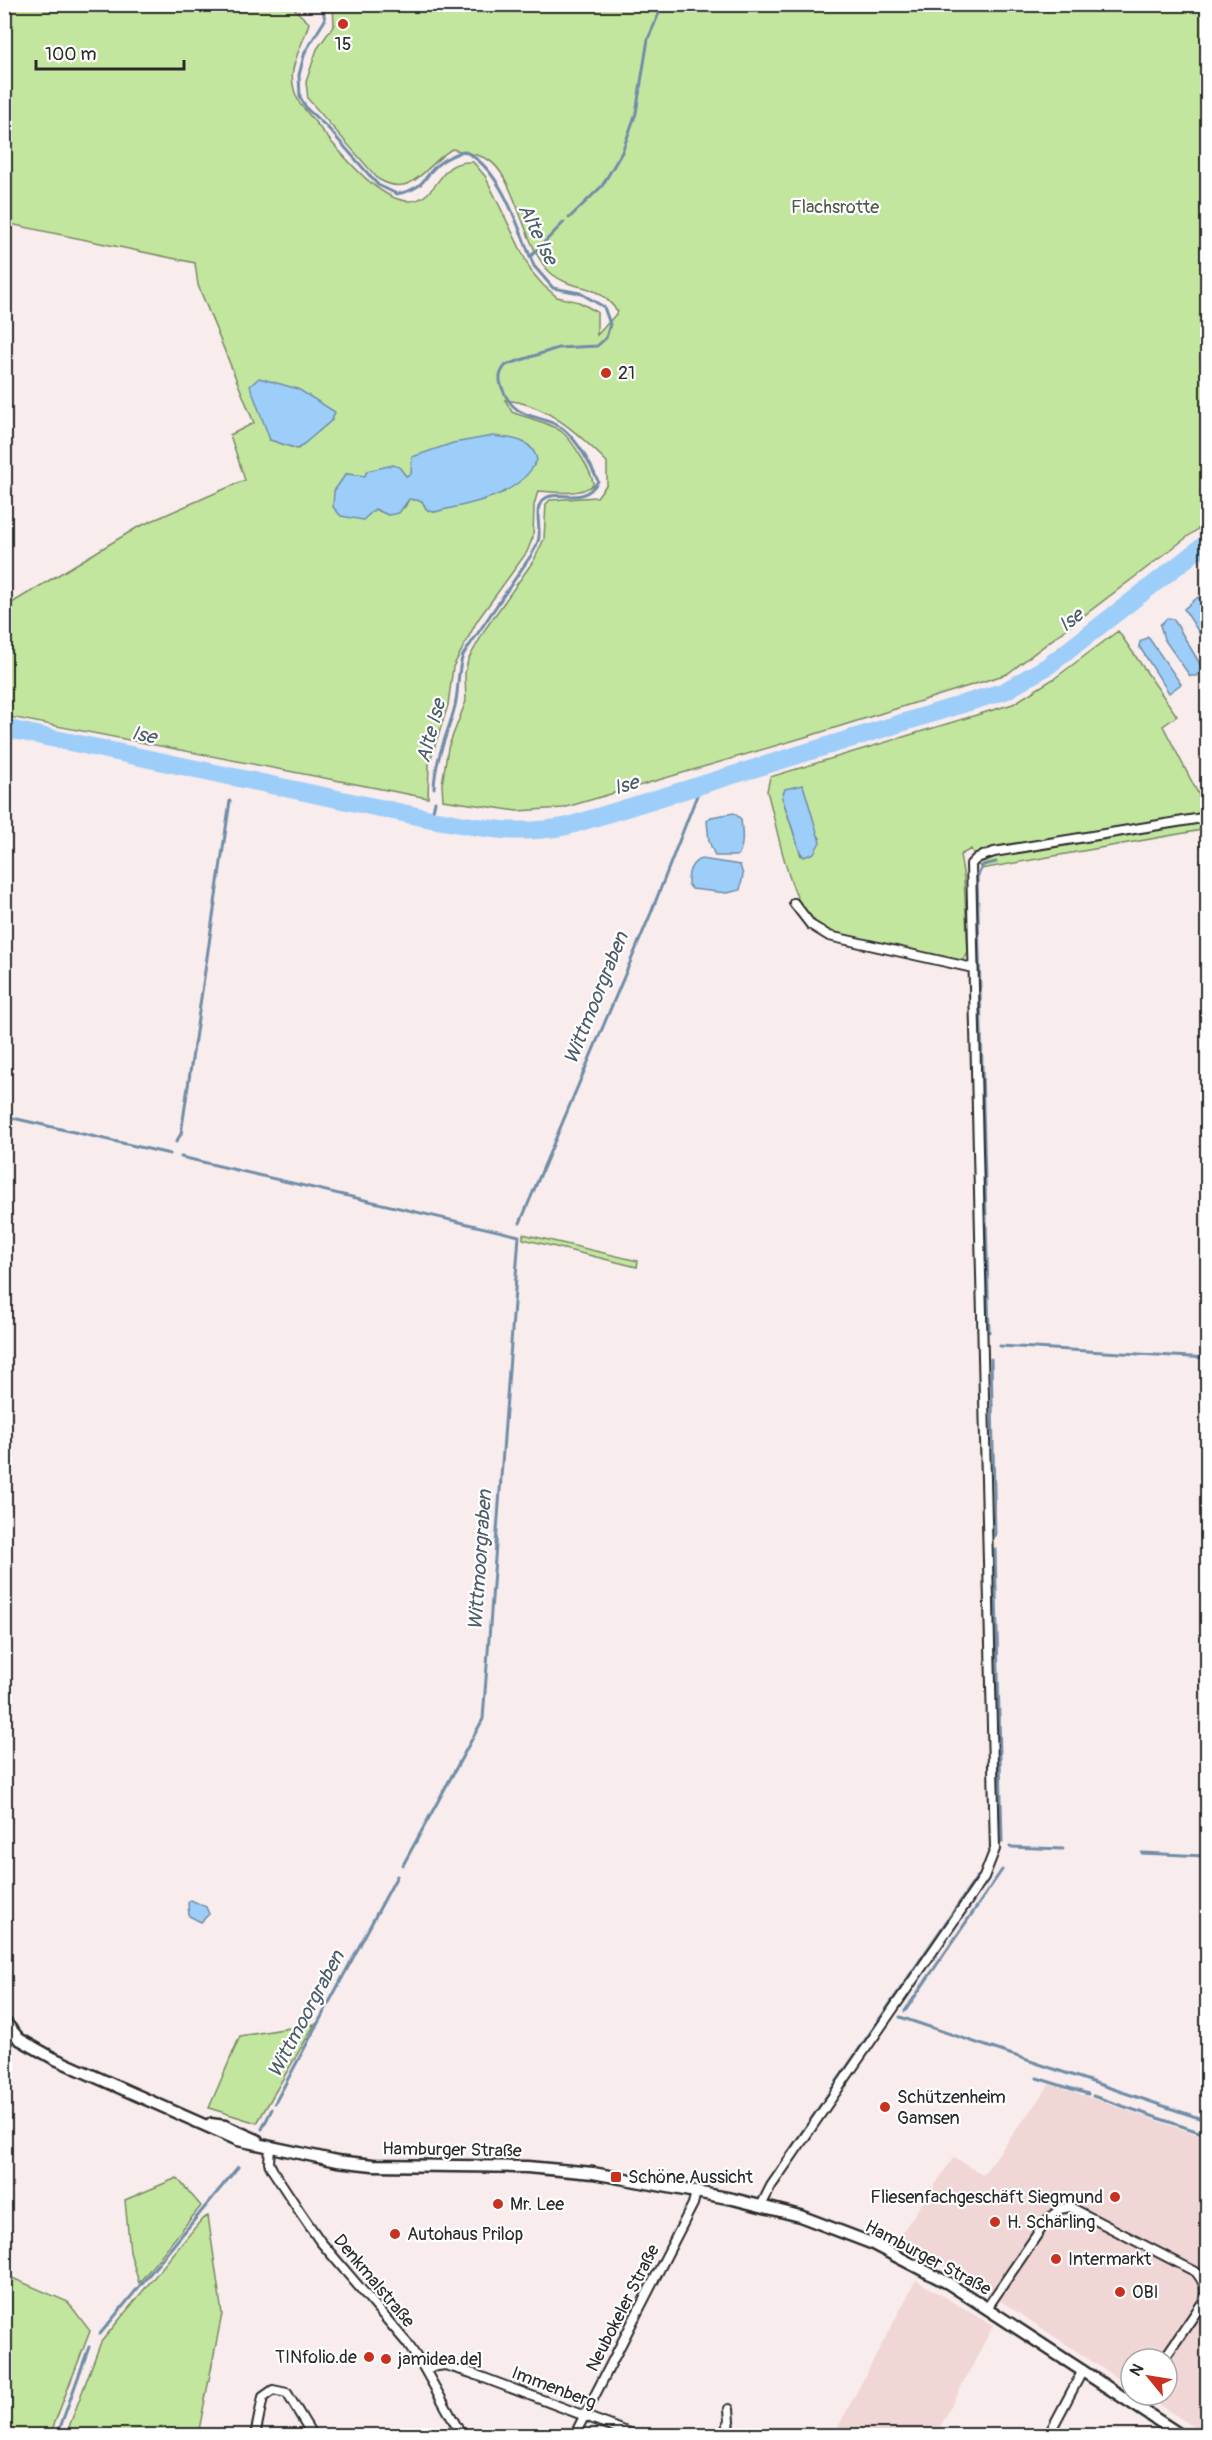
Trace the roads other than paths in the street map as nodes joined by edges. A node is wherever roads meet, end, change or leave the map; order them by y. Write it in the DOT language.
graph roads {
  1 [pos="1208,817"];
  2 [pos="794,903"];
  3 [pos="973,968"];
  4 [pos="6,2025"];
  5 [pos="270,2146"];
  6 [pos="696,2192"];
  7 [pos="761,2206"];
  8 [pos="987,2308"];
  9 [pos="1172,2347"];
  10 [pos="424,2368"];
  11 [pos="1083,2370"];
  12 [pos="1119,2389"];
  13 [pos="1148,2407"];
  14 [pos="729,2409"];
  15 [pos="584,2416"];
  16 [pos="255,2436"];
  17 [pos="314,2436"];
  18 [pos="462,2436"];
  19 [pos="574,2436"];
  20 [pos="638,2436"];
  21 [pos="722,2436"];
  22 [pos="1048,2436"];
  23 [pos="1182,2436"];
  1 -- 3 [label="street"];
  2 -- 3 [label="street"];
  3 -- 7 [label="street"];
  4 -- 5 [label="street, Hamburger Straße"];
  5 -- 6 [label="street, Hamburger Straße"];
  5 -- 10 [label="street, Denkmalstraße"];
  6 -- 7 [label="street, Hamburger Straße"];
  6 -- 15 [label="street, Neubokeler Straße"];
  7 -- 8 [label="street, Hamburger Straße"];
  8 -- 9 [label="street"];
  8 -- 11 [label="street, Hamburger Straße"];
  10 -- 15 [label="street, Immenberg"];
  10 -- 18 [label="street, Denkmalstraße"];
  11 -- 12 [label="street, Hamburger Straße"];
  11 -- 22 [label="street"];
  13 -- 23 [label="street, Hamburger Straße"];
  14 -- 21 [label="street"];
  15 -- 19 [label="street, Neubokeler Straße"];
  15 -- 20 [label="street, Immenberg"];
  16 -- 17 [label="street"];
}
